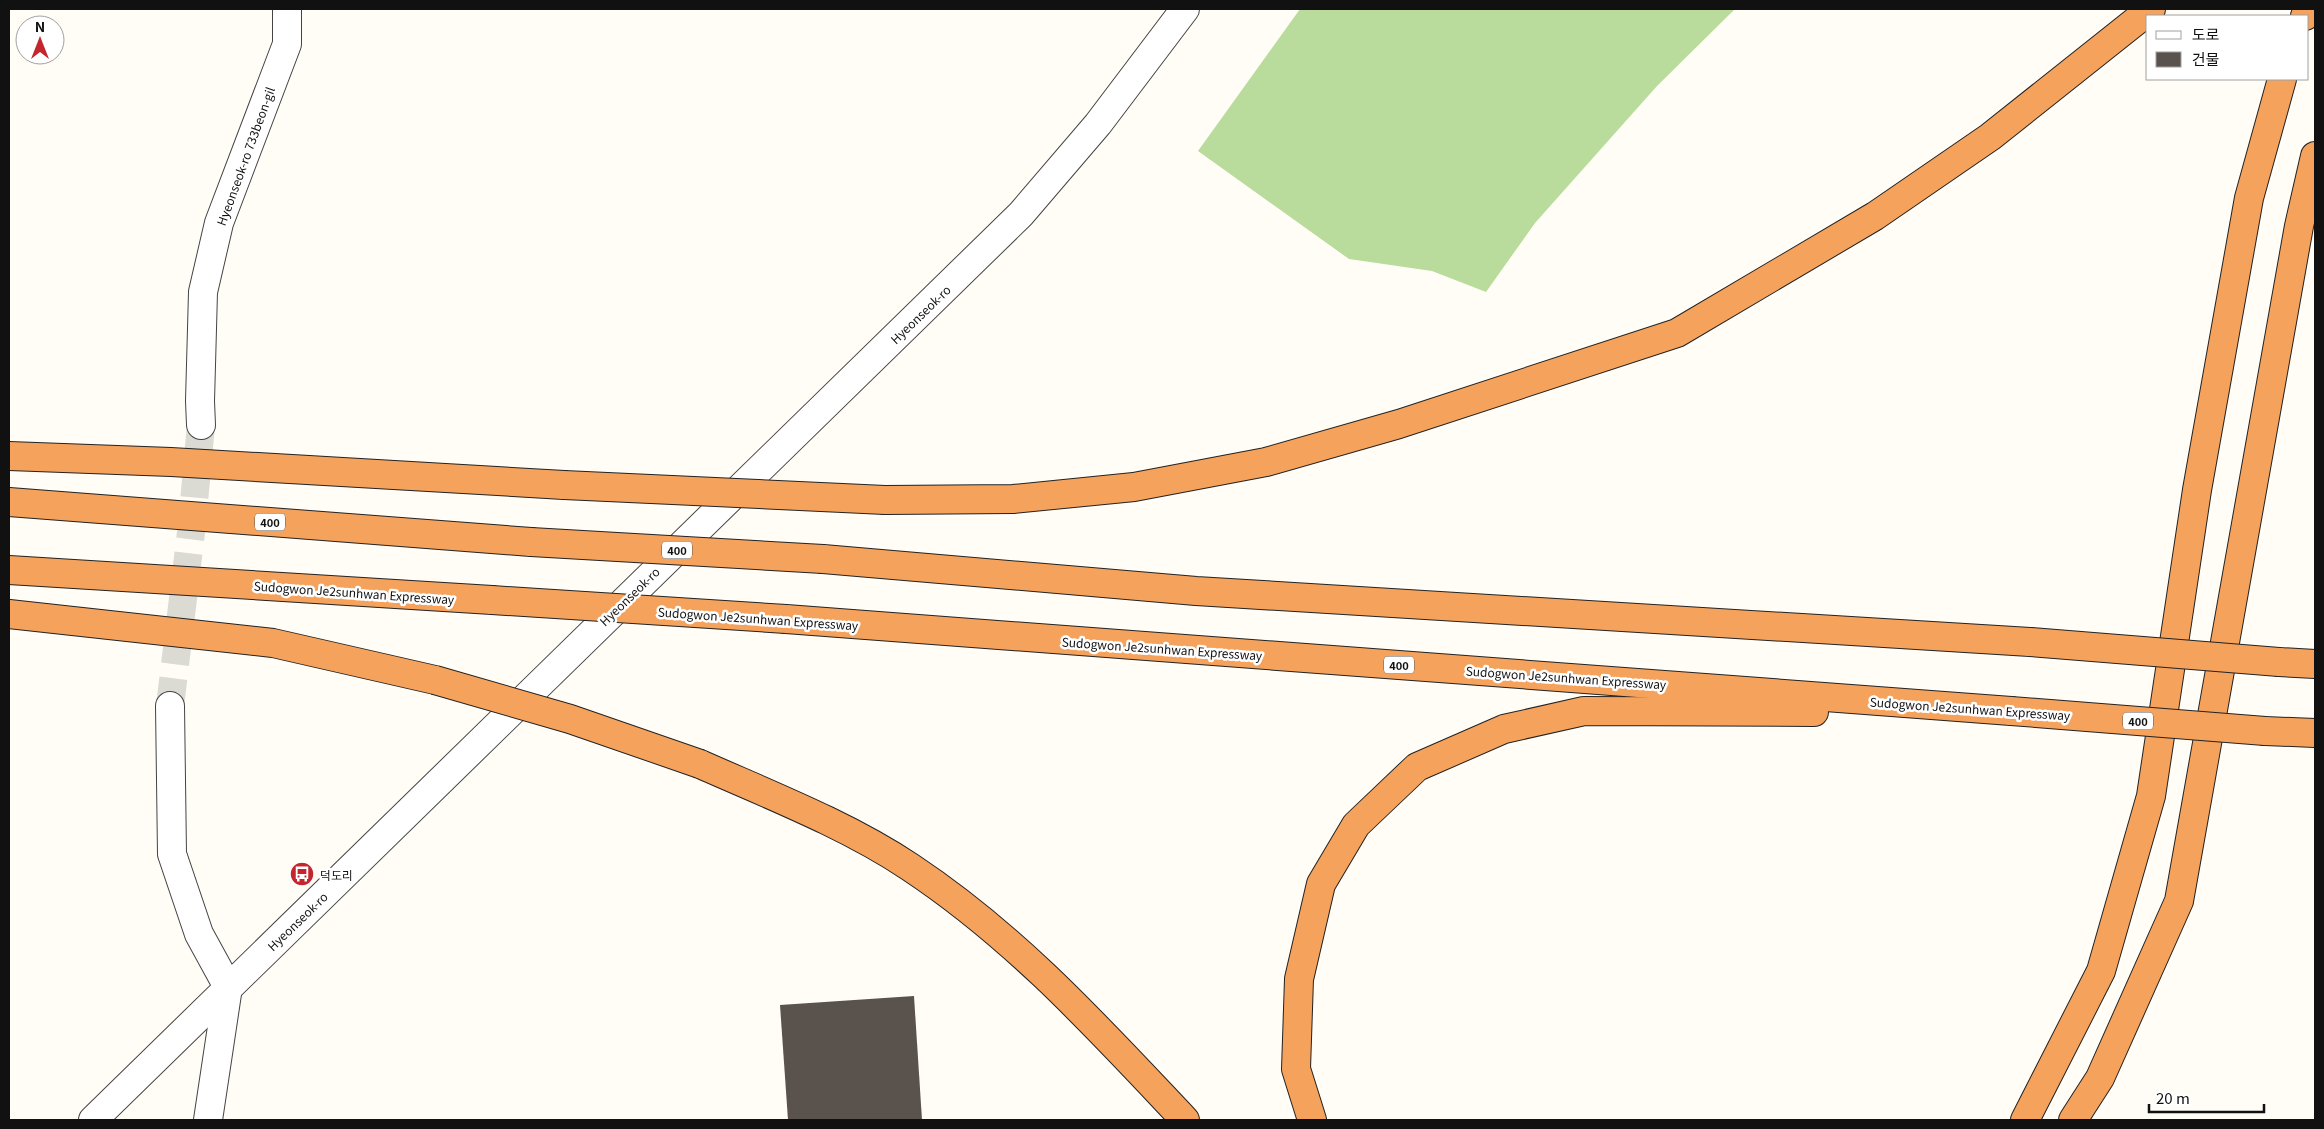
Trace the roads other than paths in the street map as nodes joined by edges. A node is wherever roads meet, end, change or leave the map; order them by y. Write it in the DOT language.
graph roads {
  1 [pos="287,9"];
  2 [pos="1185,9"];
  3 [pos="2151,9"];
  4 [pos="2282,80"];
  5 [pos="2315,156"];
  6 [pos="201,425"];
  7 [pos="9,456"];
  8 [pos="9,502"];
  9 [pos="9,570"];
  10 [pos="9,614"];
  11 [pos="2315,664"];
  12 [pos="170,706"];
  13 [pos="2011,711"];
  14 [pos="2315,734"];
  15 [pos="228,987"];
  16 [pos="93,1120"];
  17 [pos="208,1120"];
  18 [pos="1185,1120"];
  19 [pos="1312,1120"];
  20 [pos="2025,1120"];
  21 [pos="2073,1120"];
  1 -- 6 [label="street, Hyeonseok-ro 733beon-gil"];
  2 -- 15 [label="street, Hyeonseok-ro"];
  3 -- 7 [label="highway, bridge"];
  4 -- 20 [label="highway"];
  5 -- 21 [label="highway"];
  8 -- 11 [label="highway, 400, bridge"];
  9 -- 13 [label="highway, Sudogwon Je2sunhwan Expressway / 400, bridge"];
  10 -- 18 [label="highway, bridge"];
  12 -- 15 [label="street"];
  13 -- 14 [label="highway, Sudogwon Je2sunhwan Expressway / 400, bridge"];
  13 -- 19 [label="highway"];
  15 -- 16 [label="street, Hyeonseok-ro"];
  15 -- 17 [label="street"];
}
